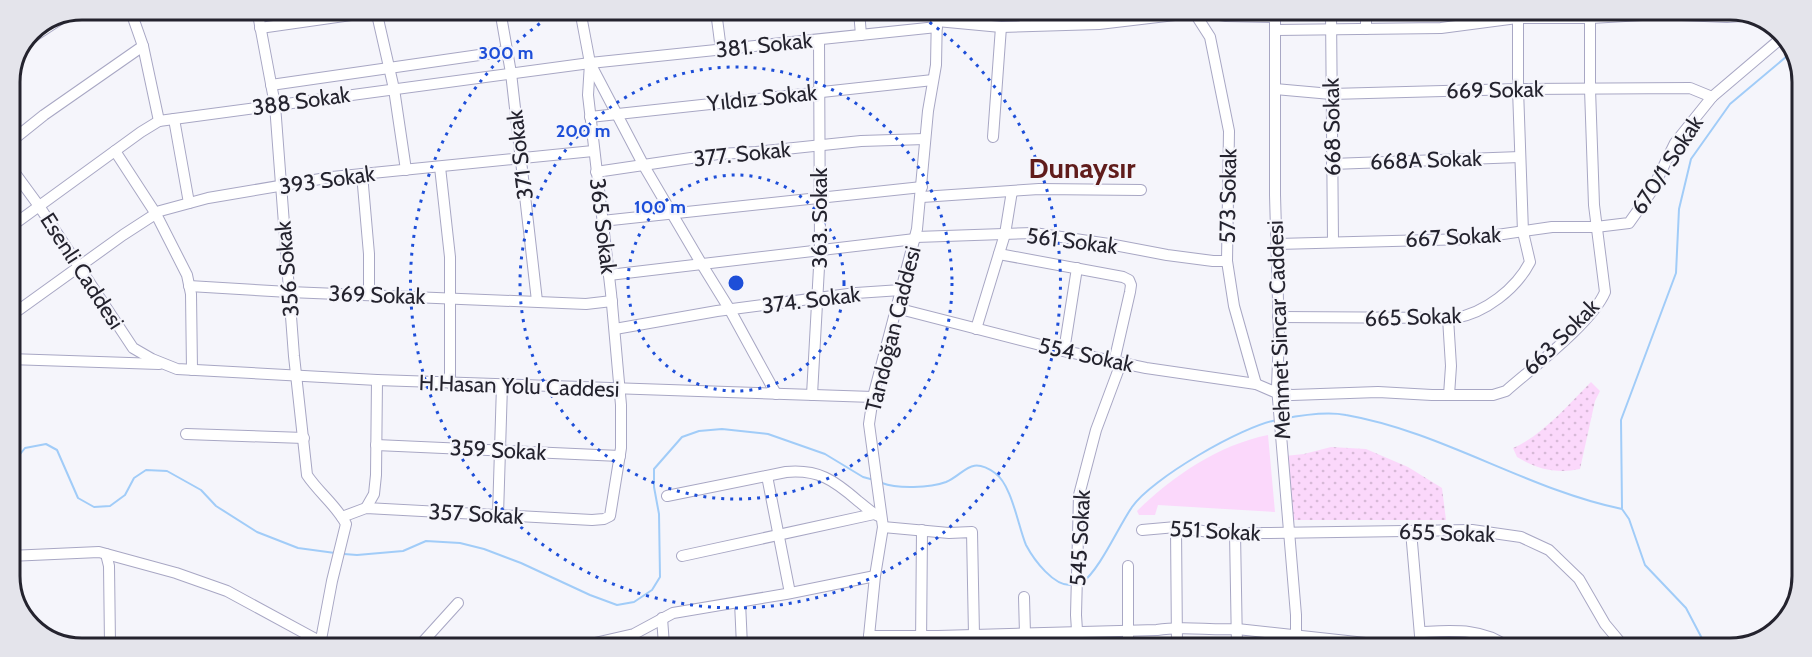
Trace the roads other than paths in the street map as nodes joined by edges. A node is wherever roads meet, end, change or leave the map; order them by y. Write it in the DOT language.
graph roads {
  1 [pos="134,20"];
  2 [pos="259,20"];
  3 [pos="313,20"];
  4 [pos="382,20"];
  5 [pos="502,20"];
  6 [pos="582,20"];
  7 [pos="718,20"];
  8 [pos="860,20"];
  9 [pos="937,20"];
  10 [pos="1025,20"];
  11 [pos="1131,20"];
  12 [pos="1199,20"];
  13 [pos="1275,20"];
  14 [pos="1331,20"];
  15 [pos="1366,20"];
  16 [pos="1488,20"];
  17 [pos="1518,20"];
  18 [pos="1591,20"];
  19 [pos="1001,27"];
  20 [pos="1025,27"];
  21 [pos="260,28"];
  22 [pos="1331,29"];
  23 [pos="1366,29"];
  24 [pos="1276,30"];
  25 [pos="861,35"];
  26 [pos="819,40"];
  27 [pos="1777,41"];
  28 [pos="142,46"];
  29 [pos="722,50"];
  30 [pos="507,51"];
  31 [pos="590,63"];
  32 [pos="390,67"];
  33 [pos="511,73"];
  34 [pos="933,80"];
  35 [pos="271,86"];
  36 [pos="1518,88"];
  37 [pos="394,89"];
  38 [pos="1275,89"];
  39 [pos="1590,89"];
  40 [pos="820,91"];
  41 [pos="1330,94"];
  42 [pos="1712,97"];
  43 [pos="275,105"];
  44 [pos="618,114"];
  45 [pos="590,117"];
  46 [pos="174,119"];
  47 [pos="159,121"];
  48 [pos="20,134"];
  49 [pos="993,137"];
  50 [pos="925,139"];
  51 [pos="819,146"];
  52 [pos="115,151"];
  53 [pos="593,151"];
  54 [pos="1520,157"];
  55 [pos="520,159"];
  56 [pos="1332,164"];
  57 [pos="644,166"];
  58 [pos="440,167"];
  59 [pos="406,170"];
  60 [pos="596,172"];
  61 [pos="362,174"];
  62 [pos="20,180"];
  63 [pos="280,186"];
  64 [pos="1141,190"];
  65 [pos="1012,191"];
  66 [pos="922,192"];
  67 [pos="819,197"];
  68 [pos="189,203"];
  69 [pos="39,206"];
  70 [pos="671,213"];
  71 [pos="156,214"];
  72 [pos="20,220"];
  73 [pos="602,221"];
  74 [pos="1629,223"];
  75 [pos="1596,227"];
  76 [pos="1523,232"];
  77 [pos="1005,234"];
  78 [pos="916,238"];
  79 [pos="1334,242"];
  80 [pos="1277,244"];
  81 [pos="820,249"];
  82 [pos="999,254"];
  83 [pos="1227,261"];
  84 [pos="701,263"];
  85 [pos="80,266"];
  86 [pos="1077,268"];
  87 [pos="609,275"];
  88 [pos="189,286"];
  89 [pos="901,290"];
  90 [pos="289,292"];
  91 [pos="369,294"];
  92 [pos="450,297"];
  93 [pos="819,298"];
  94 [pos="537,301"];
  95 [pos="612,302"];
  96 [pos="897,308"];
  97 [pos="20,309"];
  98 [pos="730,310"];
  99 [pos="1278,317"];
  100 [pos="1448,318"];
  101 [pos="615,329"];
  102 [pos="976,329"];
  103 [pos="1064,351"];
  104 [pos="20,359"];
  105 [pos="1118,363"];
  106 [pos="166,364"];
  107 [pos="192,370"];
  108 [pos="296,375"];
  109 [pos="377,380"];
  110 [pos="450,383"];
  111 [pos="1256,384"];
  112 [pos="502,385"];
  113 [pos="620,389"];
  114 [pos="1277,393"];
  115 [pos="776,394"];
  116 [pos="812,395"];
  117 [pos="1449,395"];
  118 [pos="873,397"];
  119 [pos="186,434"];
  120 [pos="304,438"];
  121 [pos="376,445"];
  122 [pos="501,451"];
  123 [pos="620,456"];
  124 [pos="767,476"];
  125 [pos="667,496"];
  126 [pos="366,508"];
  127 [pos="498,515"];
  128 [pos="610,516"];
  129 [pos="342,517"];
  130 [pos="879,520"];
  131 [pos="1176,527"];
  132 [pos="922,530"];
  133 [pos="1142,530"];
  134 [pos="1411,531"];
  135 [pos="1235,533"];
  136 [pos="1289,533"];
  137 [pos="779,535"];
  138 [pos="106,554"];
  139 [pos="20,555"];
  140 [pos="682,556"];
  141 [pos="1128,566"];
  142 [pos="875,576"];
  143 [pos="790,593"];
  144 [pos="1024,597"];
  145 [pos="740,602"];
  146 [pos="458,603"];
  147 [pos="662,618"];
  148 [pos="1176,627"];
  149 [pos="1237,629"];
  150 [pos="1128,630"];
  151 [pos="1078,632"];
  152 [pos="1420,632"];
  153 [pos="1025,634"];
  154 [pos="110,638"];
  155 [pos="311,638"];
  156 [pos="321,638"];
  157 [pos="426,638"];
  158 [pos="617,638"];
  159 [pos="663,638"];
  160 [pos="742,638"];
  161 [pos="869,638"];
  162 [pos="922,638"];
  163 [pos="973,638"];
  164 [pos="995,638"];
  165 [pos="1024,638"];
  166 [pos="1078,638"];
  167 [pos="1128,638"];
  168 [pos="1177,638"];
  169 [pos="1237,638"];
  170 [pos="1281,638"];
  171 [pos="1296,638"];
  172 [pos="1420,638"];
  173 [pos="1493,638"];
  174 [pos="1616,638"];
  1 -- 28 [label="street"];
  2 -- 21 [label="street, 356 Sokak"];
  3 -- 21 [label="street"];
  4 -- 32 [label="street"];
  5 -- 30 [label="street, 371 Sokak"];
  6 -- 31 [label="street"];
  7 -- 29 [label="street"];
  8 -- 25 [label="street"];
  9 -- 19 [label="street, 381. Sokak"];
  9 -- 25 [label="street, 381. Sokak"];
  9 -- 34 [label="street, Tandoğan Caddesi"];
  10 -- 20 [label="street"];
  11 -- 20 [label="street, 381. Sokak"];
  12 -- 83 [label="street, 573 Sokak"];
  13 -- 24 [label="street, Mehmet Sincar Caddesi"];
  14 -- 22 [label="street, 668 Sokak"];
  15 -- 23 [label="street"];
  16 -- 23 [label="street"];
  17 -- 36 [label="street, 665 Sokak"];
  18 -- 39 [label="street, 663 Sokak"];
  19 -- 20 [label="street, 381. Sokak"];
  19 -- 49 [label="street"];
  21 -- 35 [label="street, 356 Sokak"];
  22 -- 23 [label="street"];
  22 -- 24 [label="street"];
  22 -- 41 [label="street, 668 Sokak"];
  24 -- 38 [label="street, Mehmet Sincar Caddesi"];
  25 -- 26 [label="street, 381. Sokak"];
  26 -- 29 [label="street, 381. Sokak"];
  26 -- 40 [label="street, 363. Sokak"];
  27 -- 42 [label="street, 670/1 Sokak"];
  28 -- 47 [label="street"];
  28 -- 48 [label="street"];
  29 -- 31 [label="street, 381. Sokak"];
  30 -- 32 [label="street"];
  30 -- 33 [label="street, 371 Sokak"];
  31 -- 33 [label="street, 388 Sokak"];
  31 -- 44 [label="street"];
  31 -- 45 [label="street, 365 Sokak"];
  32 -- 35 [label="street"];
  32 -- 37 [label="street"];
  33 -- 37 [label="street, 388 Sokak"];
  33 -- 55 [label="street, 371 Sokak"];
  34 -- 40 [label="street, Yıldız Sokak"];
  34 -- 50 [label="street, Tandoğan Caddesi"];
  35 -- 43 [label="street, 356 Sokak"];
  36 -- 39 [label="street, 669 Sokak"];
  36 -- 41 [label="street, 669 Sokak"];
  36 -- 54 [label="street, 665 Sokak"];
  37 -- 43 [label="street, 388 Sokak"];
  37 -- 59 [label="street"];
  38 -- 41 [label="street, 669 Sokak"];
  38 -- 80 [label="street, Mehmet Sincar Caddesi"];
  39 -- 42 [label="street, 669 Sokak"];
  39 -- 75 [label="street, 663 Sokak"];
  40 -- 44 [label="street, Yıldız Sokak"];
  40 -- 51 [label="street, 363. Sokak"];
  41 -- 56 [label="street, 668 Sokak"];
  42 -- 74 [label="street, 670/1 Sokak"];
  43 -- 46 [label="street, 388 Sokak"];
  43 -- 63 [label="street, 356 Sokak"];
  44 -- 45 [label="street, Yıldız Sokak"];
  44 -- 57 [label="street"];
  45 -- 53 [label="street, 365 Sokak"];
  46 -- 47 [label="street, 388 Sokak"];
  46 -- 68 [label="street"];
  47 -- 52 [label="street, 388 Sokak"];
  50 -- 51 [label="street, 377. Sokak"];
  50 -- 66 [label="street, Tandoğan Caddesi"];
  51 -- 57 [label="street, 377. Sokak"];
  51 -- 67 [label="street, 363. Sokak"];
  52 -- 69 [label="street, 388 Sokak"];
  52 -- 71 [label="street"];
  53 -- 55 [label="street, 393 Sokak"];
  53 -- 60 [label="street, 365 Sokak"];
  54 -- 56 [label="street, 668A Sokak"];
  54 -- 76 [label="street, 665 Sokak"];
  55 -- 58 [label="street, 393 Sokak"];
  55 -- 94 [label="street, 371 Sokak"];
  56 -- 79 [label="street, 668 Sokak"];
  57 -- 60 [label="street, 377. Sokak"];
  57 -- 70 [label="street"];
  58 -- 59 [label="street, 393 Sokak"];
  58 -- 92 [label="street"];
  59 -- 61 [label="street, 393 Sokak"];
  60 -- 73 [label="street, 365 Sokak"];
  61 -- 63 [label="street, 393 Sokak"];
  61 -- 91 [label="street"];
  62 -- 69 [label="street, Esenli Caddesi"];
  63 -- 68 [label="street, 393 Sokak"];
  63 -- 90 [label="street, 356 Sokak"];
  64 -- 65 [label="street"];
  65 -- 66 [label="street"];
  65 -- 77 [label="street"];
  66 -- 67 [label="street"];
  66 -- 78 [label="street, Tandoğan Caddesi"];
  67 -- 70 [label="street"];
  67 -- 81 [label="street, 363. Sokak"];
  68 -- 71 [label="street, 393 Sokak"];
  69 -- 72 [label="street, 388 Sokak"];
  69 -- 85 [label="street, Esenli Caddesi"];
  70 -- 73 [label="street"];
  70 -- 84 [label="street"];
  71 -- 85 [label="street, 393 Sokak"];
  71 -- 88 [label="street"];
  73 -- 87 [label="street, 365 Sokak"];
  74 -- 75 [label="street, 667 Sokak"];
  75 -- 76 [label="street, 667 Sokak"];
  75 -- 117 [label="street, 663 Sokak"];
  76 -- 79 [label="street, 667 Sokak"];
  76 -- 100 [label="street, 665 Sokak"];
  77 -- 78 [label="street, 561 Sokak"];
  77 -- 82 [label="street"];
  77 -- 83 [label="street, 561 Sokak"];
  78 -- 81 [label="street, 561 Sokak"];
  78 -- 89 [label="street, Tandoğan Caddesi"];
  79 -- 80 [label="street, 667 Sokak"];
  80 -- 99 [label="street, Mehmet Sincar Caddesi"];
  81 -- 84 [label="street, 561 Sokak"];
  81 -- 93 [label="street, 363. Sokak"];
  82 -- 86 [label="street"];
  82 -- 102 [label="street"];
  83 -- 111 [label="street, 573 Sokak"];
  84 -- 87 [label="street, 561 Sokak"];
  84 -- 98 [label="street"];
  85 -- 97 [label="street, 393 Sokak"];
  85 -- 106 [label="street, Esenli Caddesi"];
  86 -- 103 [label="street"];
  86 -- 105 [label="street, 545 Sokak"];
  87 -- 95 [label="street, 365 Sokak"];
  88 -- 90 [label="street, 369 Sokak"];
  88 -- 107 [label="street"];
  89 -- 93 [label="street, 374. Sokak"];
  89 -- 96 [label="street, Tandoğan Caddesi"];
  90 -- 91 [label="street, 369 Sokak"];
  90 -- 108 [label="street, 356 Sokak"];
  91 -- 92 [label="street, 369 Sokak"];
  92 -- 94 [label="street, 369 Sokak"];
  92 -- 110 [label="street"];
  93 -- 98 [label="street, 374. Sokak"];
  93 -- 116 [label="street, 363. Sokak"];
  94 -- 95 [label="street, 369 Sokak"];
  95 -- 101 [label="street, 365 Sokak"];
  96 -- 102 [label="street, 554 Sokak"];
  96 -- 118 [label="street, Tandoğan Caddesi"];
  98 -- 101 [label="street, 374. Sokak"];
  98 -- 115 [label="street"];
  99 -- 100 [label="street, 665 Sokak"];
  99 -- 114 [label="street, Mehmet Sincar Caddesi"];
  100 -- 117 [label="street"];
  101 -- 113 [label="street, 365 Sokak"];
  102 -- 103 [label="street, 554 Sokak"];
  103 -- 105 [label="street, 554 Sokak"];
  104 -- 106 [label="street"];
  105 -- 111 [label="street, 554 Sokak"];
  105 -- 151 [label="street, 545 Sokak"];
  106 -- 107 [label="street, H.Hasan Yolu Caddesi"];
  107 -- 108 [label="street, H.Hasan Yolu Caddesi"];
  108 -- 109 [label="street, H.Hasan Yolu Caddesi"];
  108 -- 120 [label="street, 356 Sokak"];
  109 -- 110 [label="street, H.Hasan Yolu Caddesi"];
  109 -- 121 [label="street"];
  110 -- 112 [label="street, H.Hasan Yolu Caddesi"];
  111 -- 114 [label="street, 554 Sokak"];
  112 -- 113 [label="street, H.Hasan Yolu Caddesi"];
  112 -- 122 [label="street"];
  113 -- 115 [label="street, H.Hasan Yolu Caddesi"];
  113 -- 123 [label="street, 365 Sokak"];
  114 -- 117 [label="street, 663 Sokak"];
  114 -- 136 [label="street, Mehmet Sincar Caddesi"];
  115 -- 116 [label="street, H.Hasan Yolu Caddesi"];
  116 -- 118 [label="street, H.Hasan Yolu Caddesi"];
  118 -- 130 [label="street, Tandoğan Caddesi"];
  119 -- 120 [label="street"];
  120 -- 129 [label="street, 356 Sokak"];
  121 -- 122 [label="street, 359 Sokak"];
  121 -- 126 [label="street"];
  122 -- 123 [label="street, 359 Sokak"];
  122 -- 127 [label="street"];
  123 -- 128 [label="street, 365 Sokak"];
  124 -- 125 [label="street"];
  124 -- 130 [label="street"];
  124 -- 137 [label="street"];
  126 -- 127 [label="street, 357 Sokak"];
  126 -- 129 [label="street, 357 Sokak"];
  127 -- 128 [label="street, 357 Sokak"];
  129 -- 156 [label="street"];
  130 -- 132 [label="street"];
  130 -- 137 [label="street"];
  130 -- 142 [label="street, Tandoğan Caddesi"];
  131 -- 133 [label="street, 551 Sokak"];
  131 -- 135 [label="street, 551 Sokak"];
  131 -- 148 [label="street"];
  132 -- 162 [label="street"];
  132 -- 163 [label="street"];
  134 -- 136 [label="street, 655 Sokak"];
  134 -- 152 [label="street"];
  134 -- 174 [label="street, 655 Sokak"];
  135 -- 136 [label="street, 551 Sokak"];
  135 -- 149 [label="street"];
  136 -- 171 [label="street, Mehmet Sincar Caddesi"];
  137 -- 140 [label="street"];
  137 -- 143 [label="street"];
  138 -- 139 [label="street"];
  138 -- 154 [label="street"];
  138 -- 155 [label="street"];
  141 -- 150 [label="street"];
  142 -- 143 [label="street"];
  142 -- 161 [label="street, Tandoğan Caddesi"];
  143 -- 145 [label="street"];
  144 -- 153 [label="street"];
  145 -- 147 [label="street"];
  145 -- 160 [label="street"];
  146 -- 157 [label="street"];
  147 -- 158 [label="street"];
  147 -- 159 [label="street"];
  148 -- 149 [label="street"];
  148 -- 150 [label="street"];
  148 -- 168 [label="street"];
  149 -- 169 [label="street"];
  149 -- 170 [label="street"];
  150 -- 151 [label="street"];
  150 -- 167 [label="street"];
  151 -- 153 [label="street"];
  151 -- 166 [label="street, 545 Sokak"];
  152 -- 172 [label="street"];
  152 -- 173 [label="street"];
  153 -- 164 [label="street"];
  153 -- 165 [label="street"];
}
